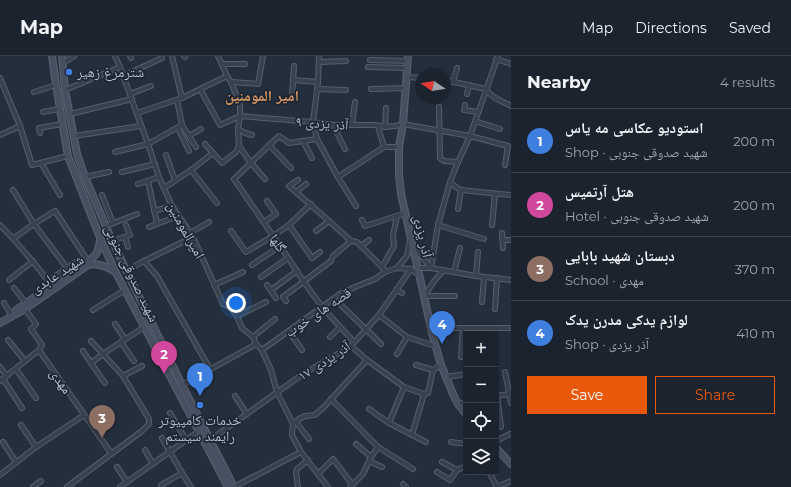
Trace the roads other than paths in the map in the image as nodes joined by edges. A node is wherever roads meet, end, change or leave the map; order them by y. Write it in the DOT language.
graph roads {
  1 [pos="52,56"];
  2 [pos="62,56"];
  3 [pos="74,56"];
  4 [pos="115,56"];
  5 [pos="172,56"];
  6 [pos="218,56"];
  7 [pos="263,56"];
  8 [pos="320,56"];
  9 [pos="162,58"];
  10 [pos="408,58"];
  11 [pos="497,58"];
  12 [pos="370,60"];
  13 [pos="346,61"];
  14 [pos="319,62"];
  15 [pos="63,63"];
  16 [pos="222,64"];
  17 [pos="245,64"];
  18 [pos="511,64"];
  19 [pos="294,66"];
  20 [pos="120,67"];
  21 [pos="368,67"];
  22 [pos="407,68"];
  23 [pos="457,68"];
  24 [pos="123,76"];
  25 [pos="227,76"];
  26 [pos="407,77"];
  27 [pos="0,78"];
  28 [pos="415,78"];
  29 [pos="293,80"];
  30 [pos="231,82"];
  31 [pos="318,82"];
  32 [pos="453,82"];
  33 [pos="56,85"];
  34 [pos="469,85"];
  35 [pos="152,86"];
  36 [pos="406,88"];
  37 [pos="200,89"];
  38 [pos="318,89"];
  39 [pos="371,89"];
  40 [pos="486,89"];
  41 [pos="65,90"];
  42 [pos="346,90"];
  43 [pos="34,92"];
  44 [pos="130,94"];
  45 [pos="467,94"];
  46 [pos="292,96"];
  47 [pos="182,98"];
  48 [pos="132,99"];
  49 [pos="176,100"];
  50 [pos="355,102"];
  51 [pos="465,106"];
  52 [pos="511,106"];
  53 [pos="439,107"];
  54 [pos="386,108"];
  55 [pos="60,109"];
  56 [pos="43,112"];
  57 [pos="478,112"];
  58 [pos="137,113"];
  59 [pos="70,114"];
  60 [pos="240,116"];
  61 [pos="475,121"];
  62 [pos="313,122"];
  63 [pos="62,124"];
  64 [pos="403,124"];
  65 [pos="182,125"];
  66 [pos="333,125"];
  67 [pos="352,125"];
  68 [pos="20,126"];
  69 [pos="141,126"];
  70 [pos="378,126"];
  71 [pos="385,127"];
  72 [pos="178,128"];
  73 [pos="201,129"];
  74 [pos="238,129"];
  75 [pos="500,129"];
  76 [pos="439,130"];
  77 [pos="40,134"];
  78 [pos="0,135"];
  79 [pos="252,135"];
  80 [pos="74,136"];
  81 [pos="189,136"];
  82 [pos="470,136"];
  83 [pos="317,139"];
  84 [pos="303,141"];
  85 [pos="148,144"];
  86 [pos="205,144"];
  87 [pos="269,145"];
  88 [pos="239,146"];
  89 [pos="196,147"];
  90 [pos="384,147"];
  91 [pos="399,147"];
  92 [pos="345,150"];
  93 [pos="189,151"];
  94 [pos="115,152"];
  95 [pos="212,153"];
  96 [pos="166,155"];
  97 [pos="68,156"];
  98 [pos="312,158"];
  99 [pos="458,162"];
  100 [pos="41,163"];
  101 [pos="251,163"];
  102 [pos="155,164"];
  103 [pos="505,165"];
  104 [pos="291,168"];
  105 [pos="190,170"];
  106 [pos="109,172"];
  107 [pos="122,172"];
  108 [pos="85,177"];
  109 [pos="159,177"];
  110 [pos="338,177"];
  111 [pos="265,179"];
  112 [pos="175,180"];
  113 [pos="298,180"];
  114 [pos="148,181"];
  115 [pos="450,182"];
  116 [pos="138,184"];
  117 [pos="306,184"];
  118 [pos="164,188"];
  119 [pos="13,190"];
  120 [pos="461,190"];
  121 [pos="296,192"];
  122 [pos="495,194"];
  123 [pos="60,195"];
  124 [pos="102,195"];
  125 [pos="511,195"];
  126 [pos="267,201"];
  127 [pos="217,203"];
  128 [pos="311,204"];
  129 [pos="172,206"];
  130 [pos="356,206"];
  131 [pos="458,209"];
  132 [pos="154,211"];
  133 [pos="406,213"];
  134 [pos="137,214"];
  135 [pos="178,216"];
  136 [pos="397,216"];
  137 [pos="362,220"];
  138 [pos="329,221"];
  139 [pos="209,222"];
  140 [pos="264,222"];
  141 [pos="113,223"];
  142 [pos="157,223"];
  143 [pos="0,224"];
  144 [pos="34,224"];
  145 [pos="126,225"];
  146 [pos="289,225"];
  147 [pos="438,225"];
  148 [pos="492,225"];
  149 [pos="106,226"];
  150 [pos="149,227"];
  151 [pos="231,231"];
  152 [pos="316,231"];
  153 [pos="190,233"];
  154 [pos="502,233"];
  155 [pos="273,236"];
  156 [pos="411,236"];
  157 [pos="124,237"];
  158 [pos="193,237"];
  159 [pos="14,238"];
  160 [pos="484,239"];
  161 [pos="100,240"];
  162 [pos="369,240"];
  163 [pos="503,240"];
  164 [pos="511,240"];
  165 [pos="112,241"];
  166 [pos="351,241"];
  167 [pos="280,246"];
  168 [pos="362,246"];
  169 [pos="128,247"];
  170 [pos="414,247"];
  171 [pos="460,248"];
  172 [pos="503,248"];
  173 [pos="320,252"];
  174 [pos="478,252"];
  175 [pos="288,258"];
  176 [pos="33,261"];
  177 [pos="88,261"];
  178 [pos="144,261"];
  179 [pos="80,266"];
  180 [pos="252,266"];
  181 [pos="382,267"];
  182 [pos="67,268"];
  183 [pos="397,268"];
  184 [pos="418,268"];
  185 [pos="432,268"];
  186 [pos="411,269"];
  187 [pos="444,270"];
  188 [pos="115,271"];
  189 [pos="297,271"];
  190 [pos="126,272"];
  191 [pos="243,272"];
  192 [pos="385,272"];
  193 [pos="454,272"];
  194 [pos="420,276"];
  195 [pos="476,276"];
  196 [pos="261,277"];
  197 [pos="484,277"];
  198 [pos="53,278"];
  199 [pos="497,278"];
  200 [pos="9,280"];
  201 [pos="511,280"];
  202 [pos="304,282"];
  203 [pos="214,285"];
  204 [pos="267,285"];
  205 [pos="53,287"];
  206 [pos="14,288"];
  207 [pos="125,290"];
  208 [pos="271,290"];
  209 [pos="396,290"];
  210 [pos="402,293"];
  211 [pos="424,296"];
  212 [pos="455,296"];
  213 [pos="276,298"];
  214 [pos="286,301"];
  215 [pos="266,302"];
  216 [pos="482,302"];
  217 [pos="4,304"];
  218 [pos="26,306"];
  219 [pos="342,306"];
  220 [pos="322,307"];
  221 [pos="495,309"];
  222 [pos="93,310"];
  223 [pos="12,315"];
  224 [pos="379,315"];
  225 [pos="237,316"];
  226 [pos="275,319"];
  227 [pos="0,323"];
  228 [pos="115,324"];
  229 [pos="144,327"];
  230 [pos="340,327"];
  231 [pos="431,328"];
  232 [pos="463,328"];
  233 [pos="509,328"];
  234 [pos="366,329"];
  235 [pos="288,331"];
  236 [pos="253,337"];
  237 [pos="330,337"];
  238 [pos="407,337"];
  239 [pos="125,339"];
  240 [pos="8,340"];
  241 [pos="91,341"];
  242 [pos="121,342"];
  243 [pos="354,342"];
  244 [pos="256,344"];
  245 [pos="381,344"];
  246 [pos="351,346"];
  247 [pos="435,346"];
  248 [pos="39,350"];
  249 [pos="262,350"];
  250 [pos="302,350"];
  251 [pos="83,352"];
  252 [pos="103,354"];
  253 [pos="397,354"];
  254 [pos="461,357"];
  255 [pos="367,360"];
  256 [pos="26,361"];
  257 [pos="134,361"];
  258 [pos="91,363"];
  259 [pos="416,365"];
  260 [pos="441,365"];
  261 [pos="142,366"];
  262 [pos="0,367"];
  263 [pos="16,369"];
  264 [pos="210,369"];
  265 [pos="433,370"];
  266 [pos="505,372"];
  267 [pos="463,374"];
  268 [pos="123,376"];
  269 [pos="446,377"];
  270 [pos="3,379"];
  271 [pos="105,383"];
  272 [pos="182,385"];
  273 [pos="404,387"];
  274 [pos="277,392"];
  275 [pos="424,394"];
  276 [pos="509,394"];
  277 [pos="235,396"];
  278 [pos="499,396"];
  279 [pos="36,398"];
  280 [pos="331,399"];
  281 [pos="463,403"];
  282 [pos="497,403"];
  283 [pos="511,403"];
  284 [pos="458,404"];
  285 [pos="193,406"];
  286 [pos="22,408"];
  287 [pos="187,409"];
  288 [pos="368,409"];
  289 [pos="463,410"];
  290 [pos="170,413"];
  291 [pos="247,414"];
  292 [pos="84,415"];
  293 [pos="294,423"];
  294 [pos="389,424"];
  295 [pos="21,426"];
  296 [pos="501,427"];
  297 [pos="199,431"];
  298 [pos="509,434"];
  299 [pos="412,435"];
  300 [pos="162,438"];
  301 [pos="309,439"];
  302 [pos="499,439"];
  303 [pos="186,440"];
  304 [pos="210,440"];
  305 [pos="3,442"];
  306 [pos="426,442"];
  307 [pos="451,442"];
  308 [pos="356,444"];
  309 [pos="463,444"];
  310 [pos="36,447"];
  311 [pos="378,447"];
  312 [pos="146,450"];
  313 [pos="499,451"];
  314 [pos="170,452"];
  315 [pos="301,452"];
  316 [pos="111,453"];
  317 [pos="370,459"];
  318 [pos="308,460"];
  319 [pos="16,462"];
  320 [pos="442,462"];
  321 [pos="153,464"];
  322 [pos="511,464"];
  323 [pos="117,467"];
  324 [pos="382,467"];
  325 [pos="463,467"];
  326 [pos="414,469"];
  327 [pos="457,470"];
  328 [pos="436,472"];
  329 [pos="182,473"];
  330 [pos="318,474"];
  331 [pos="0,475"];
  332 [pos="490,475"];
  333 [pos="41,480"];
  334 [pos="511,481"];
  335 [pos="127,482"];
  336 [pos="161,486"];
  337 [pos="351,486"];
  338 [pos="33,487"];
  339 [pos="67,487"];
  340 [pos="120,487"];
  341 [pos="192,487"];
  342 [pos="228,487"];
  343 [pos="234,487"];
  344 [pos="298,487"];
  345 [pos="328,487"];
  346 [pos="496,487"];
  1 -- 33 [label="main road, شهید صدوقی جنوبی"];
  2 -- 15 [label="main road, شهید صدوقی جنوبی"];
  3 -- 15 [label="street"];
  4 -- 20 [label="street, امیرالمومنین"];
  5 -- 47 [label="street"];
  6 -- 16 [label="street"];
  7 -- 30 [label="street"];
  8 -- 14 [label="street"];
  9 -- 24 [label="street"];
  10 -- 12 [label="street"];
  10 -- 22 [label="main road, آذر یزدی"];
  11 -- 18 [label="street"];
  11 -- 40 [label="street"];
  13 -- 14 [label="street"];
  14 -- 31 [label="street"];
  15 -- 41 [label="main road, شهید صدوقی جنوبی"];
  16 -- 17 [label="street"];
  16 -- 25 [label="street"];
  19 -- 29 [label="street"];
  20 -- 24 [label="street, امیرالمومنین"];
  20 -- 41 [label="street"];
  21 -- 22 [label="street"];
  22 -- 26 [label="main road, آذر یزدی"];
  23 -- 32 [label="street"];
  24 -- 44 [label="street, امیرالمومنین"];
  25 -- 30 [label="street"];
  25 -- 37 [label="street"];
  26 -- 28 [label="street"];
  26 -- 36 [label="main road, آذر یزدی"];
  27 -- 68 [label="street"];
  29 -- 31 [label="street"];
  29 -- 46 [label="street"];
  30 -- 60 [label="street"];
  31 -- 38 [label="street"];
  32 -- 34 [label="street"];
  33 -- 43 [label="street"];
  33 -- 55 [label="main road, شهید صدوقی جنوبی"];
  34 -- 40 [label="street"];
  34 -- 45 [label="street"];
  35 -- 44 [label="street"];
  36 -- 39 [label="street"];
  36 -- 64 [label="main road, آذر یزدی"];
  37 -- 47 [label="street"];
  37 -- 60 [label="street"];
  38 -- 42 [label="street"];
  38 -- 62 [label="street"];
  40 -- 52 [label="street"];
  40 -- 57 [label="street"];
  41 -- 59 [label="main road, شهید صدوقی جنوبی"];
  44 -- 48 [label="street, امیرالمومنین"];
  47 -- 49 [label="street"];
  48 -- 58 [label="street, امیرالمومنین"];
  48 -- 59 [label="street"];
  49 -- 58 [label="street"];
  49 -- 65 [label="street"];
  50 -- 67 [label="street"];
  51 -- 57 [label="street"];
  53 -- 76 [label="street"];
  54 -- 71 [label="street"];
  55 -- 56 [label="street"];
  55 -- 63 [label="main road, شهید صدوقی جنوبی"];
  57 -- 61 [label="street"];
  58 -- 69 [label="street, امیرالمومنین"];
  59 -- 80 [label="main road, شهید صدوقی جنوبی"];
  60 -- 62 [label="street, آذر یزدی ۹"];
  60 -- 74 [label="street"];
  61 -- 75 [label="street"];
  61 -- 82 [label="street"];
  62 -- 66 [label="street, آذر یزدی ۹"];
  62 -- 83 [label="street"];
  63 -- 77 [label="street"];
  63 -- 97 [label="main road, شهید صدوقی جنوبی"];
  64 -- 71 [label="street, آذر یزدی ۹"];
  64 -- 76 [label="street, آذر یزدی ۹"];
  64 -- 91 [label="main road, آذر یزدی"];
  65 -- 72 [label="street"];
  65 -- 81 [label="street"];
  66 -- 67 [label="street, آذر یزدی ۹"];
  66 -- 92 [label="street"];
  67 -- 70 [label="street, آذر یزدی ۹"];
  68 -- 78 [label="street"];
  68 -- 100 [label="street"];
  69 -- 80 [label="street"];
  69 -- 85 [label="street, امیرالمومنین"];
  70 -- 71 [label="street, آذر یزدی ۹"];
  70 -- 90 [label="street"];
  72 -- 85 [label="street"];
  72 -- 93 [label="street"];
  73 -- 81 [label="street"];
  74 -- 79 [label="street"];
  74 -- 88 [label="street"];
  76 -- 82 [label="street, آذر یزدی ۹"];
  76 -- 99 [label="street"];
  80 -- 108 [label="main road, شهید صدوقی جنوبی"];
  81 -- 89 [label="street"];
  82 -- 99 [label="street"];
  82 -- 103 [label="street, آذر یزدی ۹"];
  83 -- 84 [label="street"];
  83 -- 110 [label="street"];
  84 -- 87 [label="street"];
  84 -- 98 [label="street"];
  85 -- 94 [label="street"];
  85 -- 102 [label="street, امیرالمومنین"];
  86 -- 95 [label="street"];
  87 -- 101 [label="street"];
  87 -- 104 [label="street"];
  88 -- 95 [label="street"];
  88 -- 101 [label="street"];
  90 -- 91 [label="street"];
  90 -- 110 [label="street"];
  91 -- 133 [label="main road, آذر یزدی"];
  95 -- 105 [label="street"];
  96 -- 112 [label="street"];
  97 -- 100 [label="street"];
  97 -- 161 [label="main road, شهید صدوقی جنوبی"];
  99 -- 115 [label="street"];
  100 -- 123 [label="street"];
  101 -- 111 [label="street"];
  101 -- 140 [label="street, گلها"];
  102 -- 107 [label="street"];
  102 -- 109 [label="street, امیرالمومنین"];
  105 -- 112 [label="street"];
  105 -- 127 [label="street"];
  106 -- 108 [label="street"];
  108 -- 149 [label="main road, شهید صدوقی جنوبی"];
  109 -- 114 [label="street"];
  109 -- 118 [label="street, امیرالمومنین"];
  110 -- 130 [label="street"];
  112 -- 118 [label="street"];
  113 -- 121 [label="street"];
  114 -- 116 [label="street"];
  114 -- 132 [label="street"];
  115 -- 120 [label="street"];
  115 -- 147 [label="street"];
  117 -- 121 [label="street"];
  118 -- 129 [label="street, امیرالمومنین"];
  119 -- 144 [label="street"];
  120 -- 122 [label="street"];
  120 -- 131 [label="street"];
  121 -- 128 [label="street"];
  122 -- 125 [label="street"];
  122 -- 148 [label="street"];
  124 -- 141 [label="street"];
  126 -- 140 [label="street"];
  128 -- 138 [label="street"];
  128 -- 146 [label="street"];
  129 -- 132 [label="street"];
  129 -- 135 [label="street, امیرالمومنین"];
  132 -- 142 [label="street"];
  133 -- 136 [label="street"];
  133 -- 156 [label="main road, آذر یزدی"];
  134 -- 141 [label="street"];
  135 -- 142 [label="street"];
  135 -- 153 [label="street, امیرالمومنین"];
  136 -- 137 [label="street"];
  136 -- 181 [label="street"];
  138 -- 152 [label="street"];
  138 -- 166 [label="street"];
  139 -- 153 [label="street"];
  140 -- 155 [label="street, گلها"];
  141 -- 149 [label="street"];
  142 -- 150 [label="street"];
  143 -- 159 [label="street"];
  144 -- 159 [label="street"];
  144 -- 177 [label="street"];
  144 -- 182 [label="street"];
  145 -- 157 [label="street"];
  146 -- 155 [label="street"];
  146 -- 173 [label="street"];
  147 -- 160 [label="street"];
  147 -- 185 [label="street"];
  149 -- 165 [label="main road, شهید صدوقی جنوبی"];
  151 -- 155 [label="street"];
  153 -- 158 [label="street, امیرالمومنین"];
  154 -- 163 [label="street"];
  155 -- 167 [label="street, گلها"];
  156 -- 170 [label="main road, آذر یزدی"];
  156 -- 183 [label="street"];
  157 -- 165 [label="street"];
  157 -- 169 [label="street"];
  158 -- 178 [label="street"];
  158 -- 203 [label="street, امیرالمومنین"];
  159 -- 176 [label="street"];
  161 -- 177 [label="main road, شهید عابدی"];
  161 -- 188 [label="main road, شهید صدوقی جنوبی"];
  162 -- 168 [label="street"];
  163 -- 164 [label="street"];
  163 -- 172 [label="street"];
  165 -- 190 [label="main road, شهید صدوقی جنوبی"];
  166 -- 168 [label="street"];
  166 -- 202 [label="street"];
  167 -- 175 [label="street, گلها"];
  167 -- 180 [label="street"];
  168 -- 181 [label="street"];
  170 -- 184 [label="main road, آذر یزدی"];
  170 -- 185 [label="street"];
  171 -- 193 [label="street"];
  174 -- 195 [label="street"];
  175 -- 189 [label="street, گلها"];
  175 -- 196 [label="street"];
  176 -- 200 [label="street"];
  176 -- 205 [label="street"];
  177 -- 179 [label="main road, شهید عابدی"];
  178 -- 190 [label="street"];
  178 -- 264 [label="street"];
  179 -- 182 [label="street"];
  179 -- 205 [label="main road, شهید عابدی"];
  181 -- 192 [label="street"];
  182 -- 198 [label="street"];
  183 -- 186 [label="street, قصه های خوب"];
  183 -- 192 [label="street, قصه های خوب"];
  184 -- 185 [label="street"];
  184 -- 194 [label="main road, آذر یزدی"];
  185 -- 187 [label="street"];
  186 -- 194 [label="street"];
  186 -- 209 [label="street, آذر یزدی ۱۷"];
  187 -- 193 [label="street"];
  187 -- 211 [label="street"];
  188 -- 205 [label="main road, شهید عابدی"];
  188 -- 207 [label="main road, شهید صدوقی جنوبی"];
  189 -- 202 [label="street, گلها"];
  189 -- 208 [label="street"];
  190 -- 272 [label="main road, شهید صدوقی جنوبی"];
  191 -- 203 [label="street"];
  192 -- 220 [label="street, قصه های خوب"];
  193 -- 195 [label="street"];
  194 -- 211 [label="main road, آذر یزدی"];
  195 -- 197 [label="street"];
  197 -- 199 [label="street"];
  197 -- 216 [label="street"];
  199 -- 201 [label="street"];
  199 -- 221 [label="street"];
  202 -- 214 [label="street"];
  202 -- 220 [label="street, گلها"];
  203 -- 225 [label="street, امیرالمومنین"];
  204 -- 208 [label="street"];
  205 -- 218 [label="main road, شهید عابدی"];
  206 -- 218 [label="street"];
  207 -- 222 [label="street"];
  207 -- 229 [label="main road, شهید صدوقی جنوبی"];
  208 -- 213 [label="street"];
  209 -- 210 [label="street"];
  209 -- 224 [label="street, آذر یزدی ۱۷"];
  211 -- 212 [label="street"];
  211 -- 231 [label="main road, آذر یزدی"];
  215 -- 225 [label="street"];
  217 -- 223 [label="street"];
  218 -- 223 [label="main road, شهید عابدی"];
  218 -- 248 [label="street, مهدی"];
  219 -- 234 [label="street"];
  220 -- 230 [label="street, گلها"];
  220 -- 235 [label="street, قصه های خوب"];
  223 -- 227 [label="main road, شهید عابدی"];
  224 -- 234 [label="street, آذر یزدی ۱۷"];
  224 -- 238 [label="street"];
  225 -- 236 [label="street, امیرالمومنین"];
  226 -- 236 [label="street"];
  228 -- 239 [label="street"];
  229 -- 239 [label="street"];
  229 -- 287 [label="main road, شهید صدوقی جنوبی"];
  230 -- 237 [label="street"];
  230 -- 243 [label="street, گلها"];
  231 -- 232 [label="street"];
  231 -- 247 [label="main road, آذر یزدی"];
  232 -- 233 [label="street"];
  232 -- 254 [label="street"];
  234 -- 243 [label="street, آذر یزدی ۱۷"];
  234 -- 245 [label="street"];
  235 -- 249 [label="street, قصه های خوب"];
  235 -- 250 [label="street"];
  236 -- 244 [label="street, امیرالمومنین"];
  238 -- 247 [label="street"];
  238 -- 253 [label="street"];
  239 -- 242 [label="street"];
  240 -- 256 [label="street"];
  241 -- 252 [label="street"];
  242 -- 252 [label="street"];
  242 -- 257 [label="street"];
  243 -- 246 [label="street, آذر یزدی ۱۷"];
  244 -- 249 [label="street, امیرالمومنین"];
  244 -- 264 [label="street"];
  246 -- 255 [label="street"];
  246 -- 274 [label="street, آذر یزدی ۱۷"];
  247 -- 260 [label="main road, آذر یزدی"];
  248 -- 256 [label="street"];
  248 -- 292 [label="street, مهدی"];
  249 -- 274 [label="street, امیرالمومنین"];
  251 -- 258 [label="street"];
  252 -- 258 [label="street"];
  252 -- 268 [label="street"];
  255 -- 273 [label="street"];
  255 -- 280 [label="street"];
  256 -- 263 [label="street"];
  258 -- 271 [label="street"];
  259 -- 265 [label="street"];
  260 -- 265 [label="street"];
  260 -- 269 [label="main road, آذر یزدی"];
  261 -- 268 [label="street"];
  262 -- 270 [label="street"];
  263 -- 270 [label="street"];
  263 -- 279 [label="street"];
  264 -- 272 [label="street"];
  265 -- 275 [label="street"];
  266 -- 276 [label="street"];
  267 -- 269 [label="street"];
  268 -- 316 [label="street"];
  269 -- 284 [label="main road, آذر یزدی"];
  270 -- 286 [label="street"];
  272 -- 285 [label="main road, شهید صدوقی جنوبی"];
  273 -- 275 [label="street"];
  273 -- 294 [label="street"];
  274 -- 291 [label="street, آذر یزدی ۱۷"];
  274 -- 293 [label="street"];
  275 -- 299 [label="street"];
  276 -- 278 [label="street"];
  276 -- 283 [label="street"];
  277 -- 291 [label="street"];
  280 -- 293 [label="street"];
  280 -- 311 [label="street"];
  281 -- 284 [label="street"];
  282 -- 296 [label="street"];
  284 -- 289 [label="main road, آذر یزدی"];
  285 -- 287 [label="main road"];
  285 -- 304 [label="main road, شهید صدوقی جنوبی"];
  287 -- 297 [label="main road, شهید صدوقی جنوبی"];
  288 -- 294 [label="street"];
  290 -- 303 [label="street"];
  291 -- 304 [label="street, آذر یزدی ۱۷"];
  292 -- 310 [label="street"];
  292 -- 316 [label="street, مهدی"];
  293 -- 301 [label="street"];
  293 -- 315 [label="street"];
  294 -- 299 [label="street"];
  295 -- 310 [label="street"];
  297 -- 303 [label="street"];
  297 -- 342 [label="main road, شهید صدوقی جنوبی"];
  298 -- 302 [label="street"];
  299 -- 306 [label="street"];
  300 -- 314 [label="street"];
  303 -- 314 [label="street"];
  304 -- 343 [label="main road, شهید صدوقی جنوبی"];
  305 -- 319 [label="street"];
  307 -- 309 [label="street"];
  308 -- 317 [label="street"];
  310 -- 319 [label="street"];
  311 -- 317 [label="street"];
  311 -- 326 [label="street"];
  312 -- 321 [label="street"];
  313 -- 322 [label="main road"];
  314 -- 321 [label="street"];
  314 -- 329 [label="street"];
  315 -- 318 [label="street"];
  315 -- 343 [label="street"];
  316 -- 339 [label="street"];
  317 -- 324 [label="street"];
  317 -- 337 [label="street"];
  318 -- 330 [label="street"];
  318 -- 344 [label="street"];
  319 -- 331 [label="street"];
  320 -- 327 [label="street"];
  321 -- 335 [label="street"];
  323 -- 335 [label="street"];
  325 -- 327 [label="street"];
  327 -- 328 [label="street"];
  329 -- 336 [label="street"];
  329 -- 341 [label="street"];
  330 -- 337 [label="street"];
  330 -- 345 [label="street"];
  332 -- 346 [label="street"];
  333 -- 338 [label="street"];
  334 -- 346 [label="street"];
  335 -- 340 [label="street"];
}
